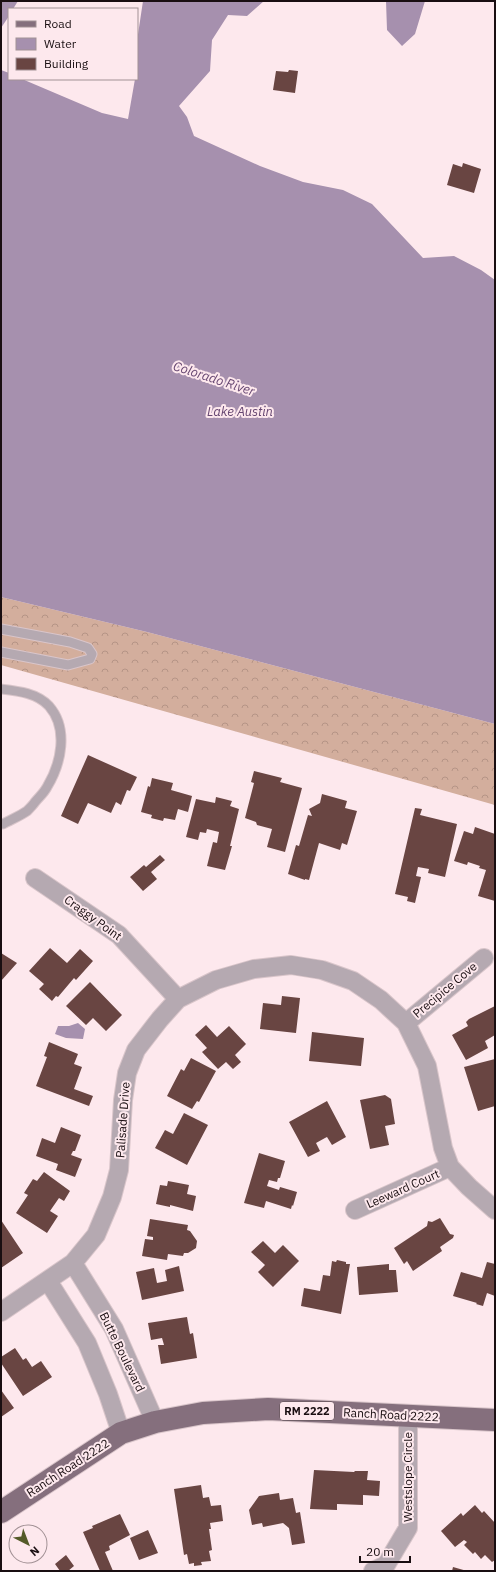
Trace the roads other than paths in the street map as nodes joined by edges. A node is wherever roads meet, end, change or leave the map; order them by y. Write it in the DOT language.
graph roads {
  1 [pos="1,629"];
  2 [pos="1,652"];
  3 [pos="1,689"];
  4 [pos="3,824"];
  5 [pos="35,878"];
  6 [pos="484,958"];
  7 [pos="178,999"];
  8 [pos="406,1023"];
  9 [pos="450,1167"];
  10 [pos="355,1210"];
  11 [pos="495,1210"];
  12 [pos="73,1263"];
  13 [pos="48,1281"];
  14 [pos="1,1312"];
  15 [pos="408,1416"];
  16 [pos="495,1420"];
  17 [pos="155,1422"];
  18 [pos="121,1433"];
  19 [pos="1,1512"];
  20 [pos="373,1571"];
  1 -- 2 [label="lane"];
  3 -- 4 [label="lane"];
  5 -- 7 [label="street, Craggy Point"];
  6 -- 8 [label="street, Precipice Cove"];
  7 -- 8 [label="street, Palisade Drive"];
  7 -- 12 [label="street, Palisade Drive"];
  8 -- 9 [label="street, Palisade Drive"];
  9 -- 10 [label="street, Leeward Court"];
  9 -- 11 [label="street, Palisade Drive"];
  12 -- 13 [label="street, Palisade Drive"];
  12 -- 17 [label="street, Butte Boulevard"];
  13 -- 14 [label="street, Palisade Drive"];
  13 -- 18 [label="street"];
  15 -- 16 [label="main road, Ranch Road 2222 / RM 2222"];
  15 -- 17 [label="main road, Ranch Road 2222 / RM 2222"];
  15 -- 20 [label="street, Westslope Circle"];
  17 -- 18 [label="main road, Ranch Road 2222 / RM 2222"];
  18 -- 19 [label="main road, Ranch Road 2222 / RM 2222"];
}
